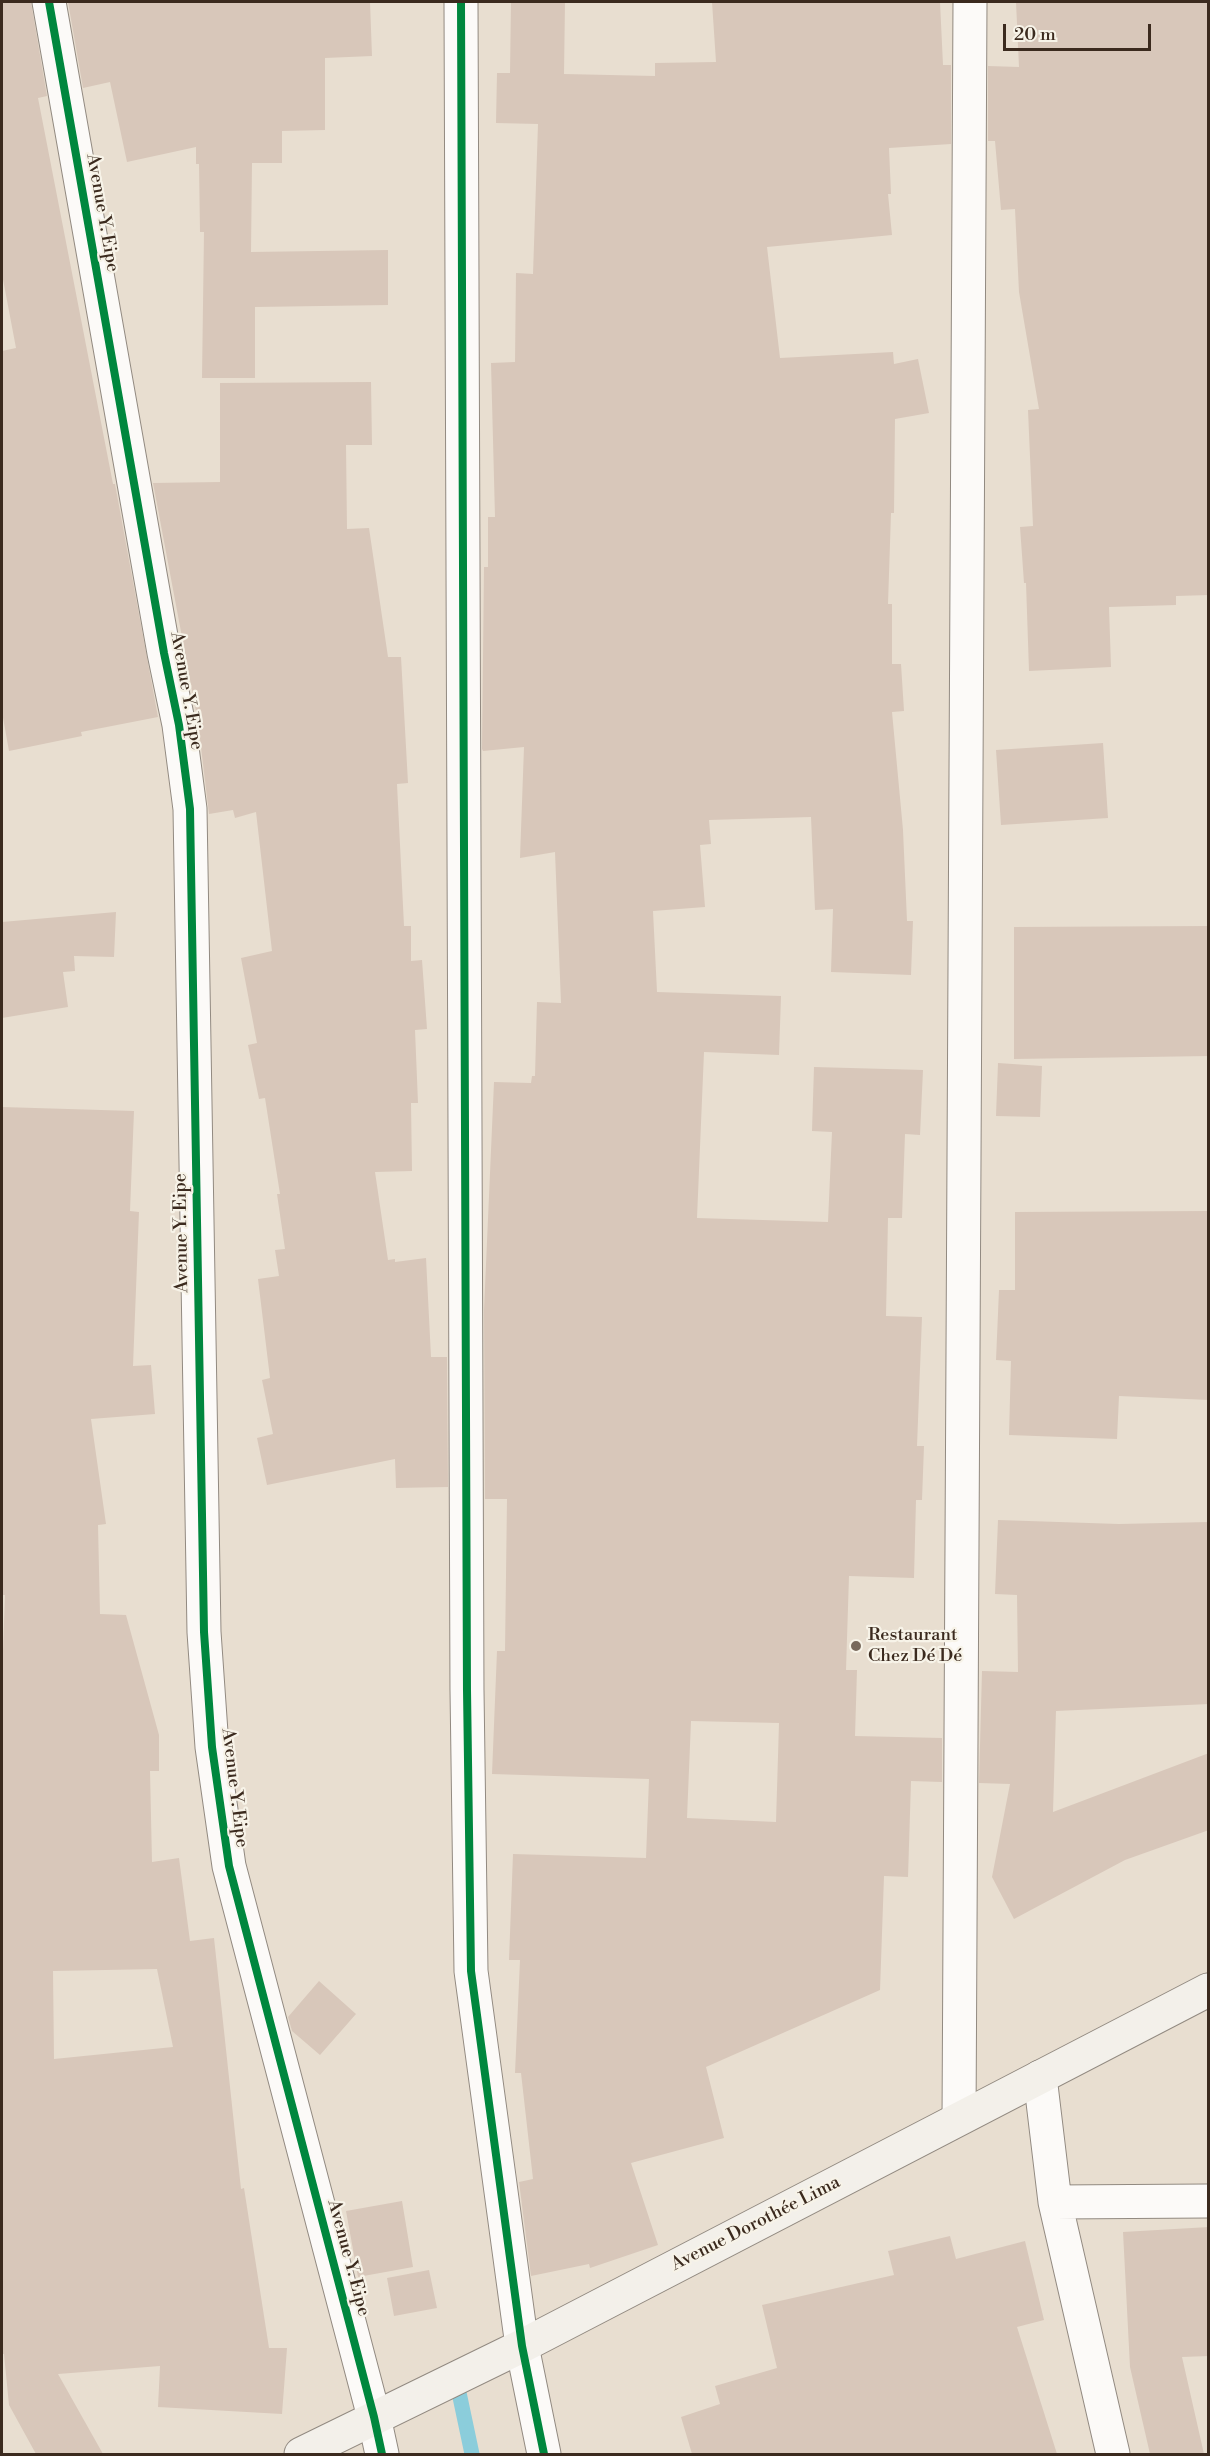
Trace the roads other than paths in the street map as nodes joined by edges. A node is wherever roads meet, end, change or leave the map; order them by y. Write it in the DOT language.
graph roads {
  1 [pos="49,2"];
  2 [pos="461,2"];
  3 [pos="970,2"];
  4 [pos="1209,1990"];
  5 [pos="1040,2077"];
  6 [pos="960,2118"];
  7 [pos="1209,2201"];
  8 [pos="1055,2202"];
  9 [pos="522,2346"];
  10 [pos="374,2417"];
  11 [pos="301,2454"];
  12 [pos="382,2454"];
  13 [pos="544,2454"];
  14 [pos="1113,2454"];
  1 -- 10 [label="street, Avenue Y. Eipe"];
  2 -- 9 [label="street"];
  3 -- 6 [label="street"];
  4 -- 5 [label="main road, Avenue Dorothée Lima"];
  5 -- 6 [label="main road, Avenue Dorothée Lima"];
  5 -- 8 [label="street"];
  6 -- 9 [label="main road, Avenue Dorothée Lima"];
  7 -- 8 [label="street"];
  8 -- 14 [label="street"];
  9 -- 10 [label="main road, Avenue Dorothée Lima"];
  9 -- 13 [label="street"];
  10 -- 11 [label="main road, Avenue Dorothée Lima"];
  10 -- 12 [label="street, Avenue Y. Eipe"];
}
